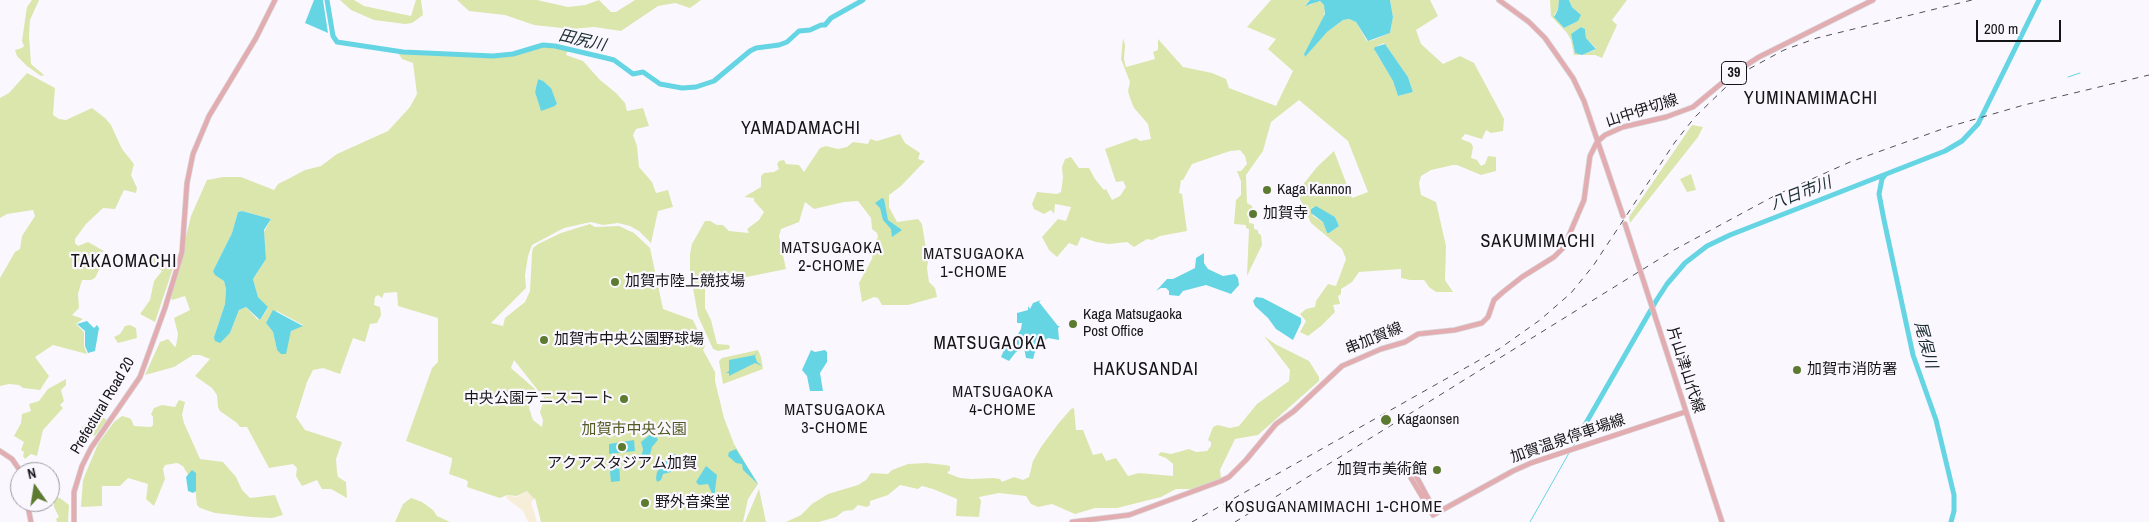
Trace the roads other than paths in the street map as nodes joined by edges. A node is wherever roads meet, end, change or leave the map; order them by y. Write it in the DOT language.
graph roads {
  1 [pos="275,0"];
  2 [pos="1499,0"];
  3 [pos="1873,0"];
  4 [pos="1597,142"];
  5 [pos="1622,216"];
  6 [pos="1625,224"];
  7 [pos="1685,412"];
  8 [pos="0,451"];
  9 [pos="15,462"];
  10 [pos="1416,474"];
  11 [pos="1410,478"];
  12 [pos="1434,514"];
  13 [pos="74,522"];
  14 [pos="1072,522"];
  15 [pos="1722,522"];
  1 -- 13 [label="main road, Prefectural Road 20"];
  2 -- 4 [label="main road, 山中伊切線"];
  3 -- 4 [label="main road, 山中伊切線 / 39"];
  4 -- 5 [label="main road"];
  4 -- 14 [label="main road, 串加賀線"];
  6 -- 7 [label="main road, 片山津山代線"];
  7 -- 12 [label="main road, 加賀温泉停車場線"];
  7 -- 15 [label="main road, 片山津山代線"];
  8 -- 9 [label="main road"];
  10 -- 12 [label="main road"];
  11 -- 12 [label="main road"];
}
